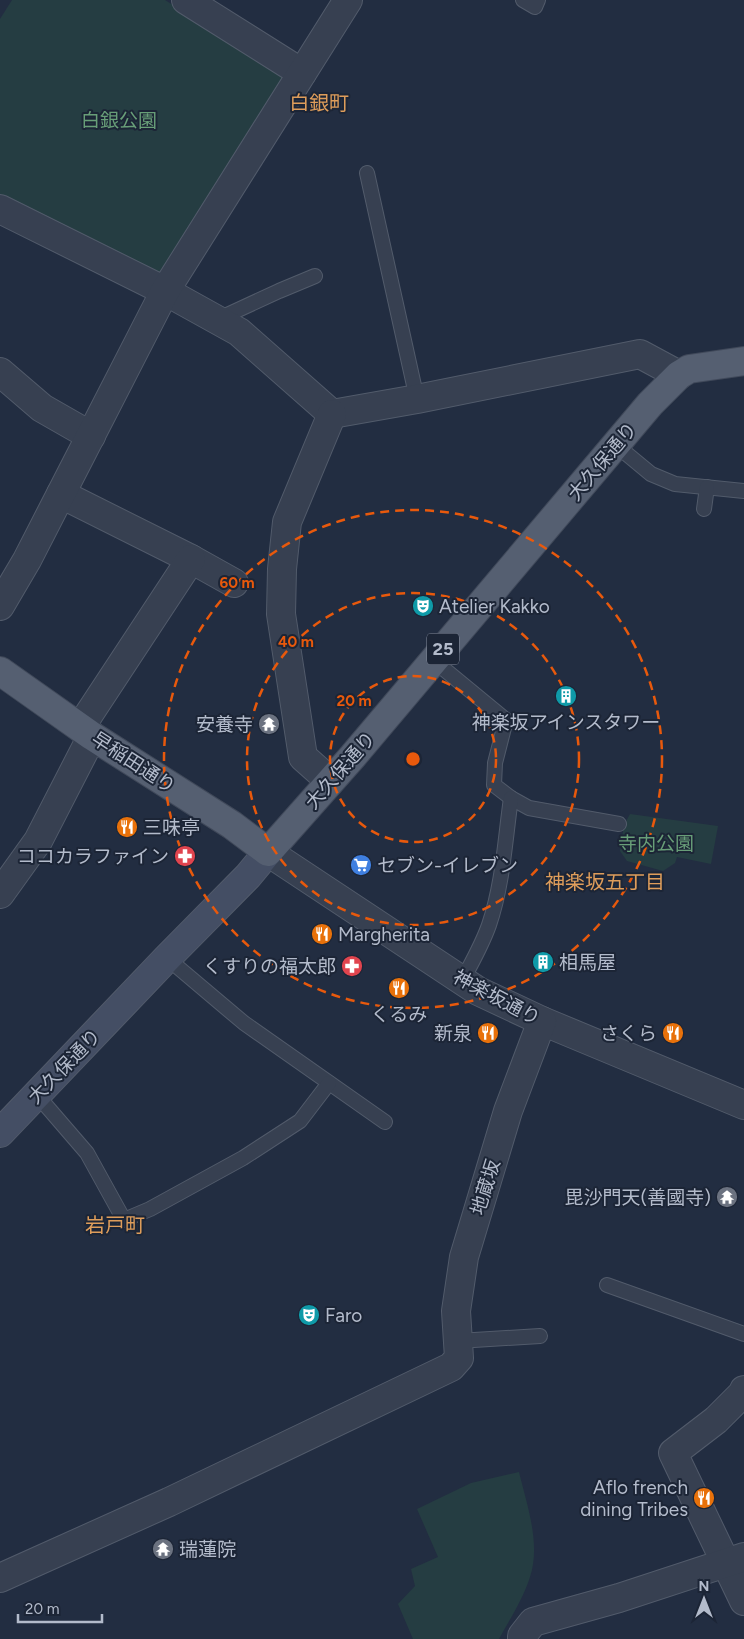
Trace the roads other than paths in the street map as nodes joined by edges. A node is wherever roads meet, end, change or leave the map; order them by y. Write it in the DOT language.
graph roads {
  1 [pos="186,0"];
  2 [pos="348,0"];
  3 [pos="523,0"];
  4 [pos="538,0"];
  5 [pos="302,73"];
  6 [pos="367,174"];
  7 [pos="2,205"];
  8 [pos="315,276"];
  9 [pos="165,291"];
  10 [pos="222,322"];
  11 [pos="744,361"];
  12 [pos="0,372"];
  13 [pos="679,375"];
  14 [pos="417,399"];
  15 [pos="332,414"];
  16 [pos="91,436"];
  17 [pos="616,445"];
  18 [pos="707,487"];
  19 [pos="744,491"];
  20 [pos="61,494"];
  21 [pos="704,509"];
  22 [pos="191,560"];
  23 [pos="234,584"];
  24 [pos="0,606"];
  25 [pos="433,660"];
  26 [pos="0,671"];
  27 [pos="87,732"];
  28 [pos="330,781"];
  29 [pos="511,798"];
  30 [pos="619,824"];
  31 [pos="268,852"];
  32 [pos="0,894"];
  33 [pos="167,958"];
  34 [pos="462,981"];
  35 [pos="542,1021"];
  36 [pos="329,1083"];
  37 [pos="37,1095"];
  38 [pos="744,1105"];
  39 [pos="385,1122"];
  40 [pos="0,1133"];
  41 [pos="607,1285"];
  42 [pos="744,1334"];
  43 [pos="540,1336"];
  44 [pos="459,1350"];
  45 [pos="744,1390"];
  46 [pos="735,1560"];
  47 [pos="0,1578"];
  48 [pos="744,1601"];
  49 [pos="522,1639"];
  1 -- 5 [label="street"];
  2 -- 5 [label="street"];
  3 -- 4 [label="lane"];
  5 -- 9 [label="street"];
  6 -- 14 [label="lane"];
  7 -- 9 [label="street"];
  8 -- 10 [label="lane"];
  9 -- 10 [label="street"];
  9 -- 16 [label="street"];
  10 -- 15 [label="street"];
  11 -- 13 [label="main road, 大久保通り / 25"];
  12 -- 16 [label="street"];
  13 -- 14 [label="street"];
  13 -- 17 [label="main road, 大久保通り / 25"];
  14 -- 15 [label="street"];
  15 -- 28 [label="street"];
  16 -- 20 [label="street"];
  17 -- 18 [label="lane"];
  17 -- 25 [label="main road, 大久保通り / 25"];
  18 -- 19 [label="lane"];
  18 -- 21 [label="lane"];
  20 -- 22 [label="street"];
  20 -- 24 [label="street"];
  22 -- 23 [label="street"];
  22 -- 27 [label="street"];
  25 -- 28 [label="main road, 大久保通り / 25"];
  25 -- 29 [label="lane"];
  26 -- 27 [label="main road, 早稲田通り"];
  27 -- 31 [label="main road, 早稲田通り"];
  27 -- 32 [label="street"];
  28 -- 31 [label="main road, 大久保通り / 25"];
  29 -- 30 [label="lane"];
  29 -- 34 [label="lane"];
  31 -- 33 [label="main road, 大久保通り"];
  31 -- 34 [label="street, 神楽坂通り"];
  33 -- 36 [label="lane"];
  33 -- 37 [label="main road, 大久保通り"];
  34 -- 35 [label="street, 神楽坂通り"];
  35 -- 38 [label="street, 神楽坂通り"];
  35 -- 44 [label="street, 地蔵坂"];
  36 -- 37 [label="lane"];
  36 -- 39 [label="lane"];
  37 -- 40 [label="main road, 大久保通り"];
  41 -- 42 [label="lane"];
  43 -- 44 [label="lane"];
  44 -- 47 [label="street"];
  45 -- 46 [label="street"];
  46 -- 48 [label="street"];
  46 -- 49 [label="street"];
}
